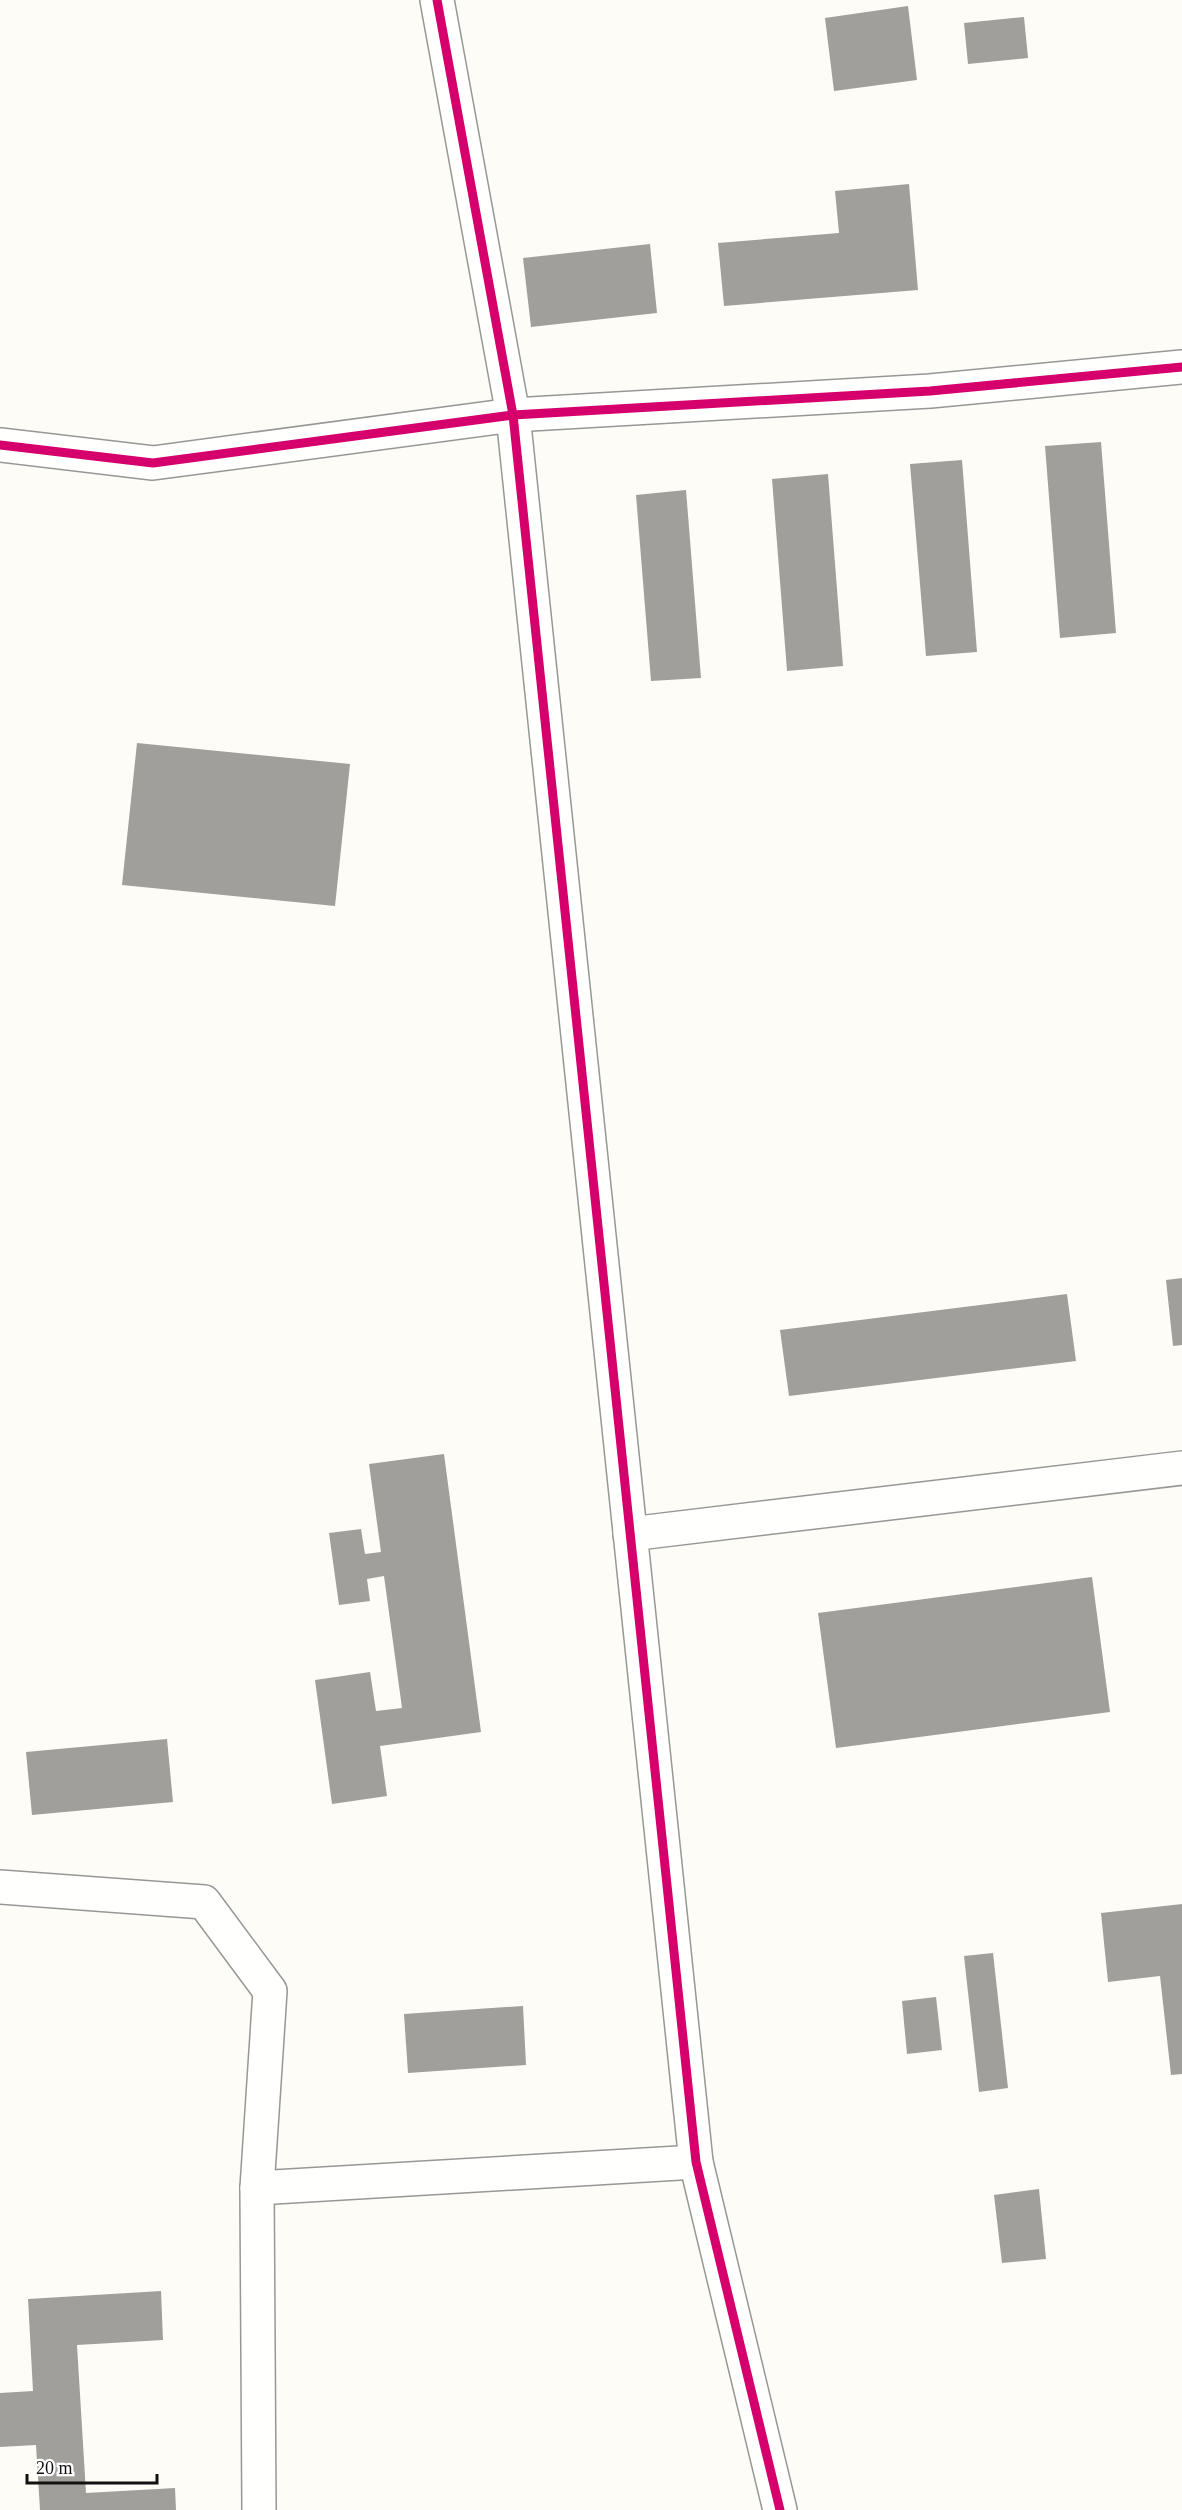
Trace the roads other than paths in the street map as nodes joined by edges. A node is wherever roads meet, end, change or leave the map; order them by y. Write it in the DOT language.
graph roads {
  1 [pos="437,0"];
  2 [pos="1182,367"];
  3 [pos="513,415"];
  4 [pos="0,446"];
  5 [pos="1182,1468"];
  6 [pos="630,1534"];
  7 [pos="0,1887"];
  8 [pos="696,2162"];
  9 [pos="257,2188"];
  10 [pos="259,2510"];
  11 [pos="780,2510"];
  1 -- 3 [label="street"];
  2 -- 3 [label="street"];
  3 -- 4 [label="street"];
  3 -- 6 [label="street"];
  5 -- 6 [label="street"];
  6 -- 8 [label="street"];
  7 -- 9 [label="street"];
  8 -- 9 [label="street"];
  8 -- 11 [label="street"];
  9 -- 10 [label="street"];
}
